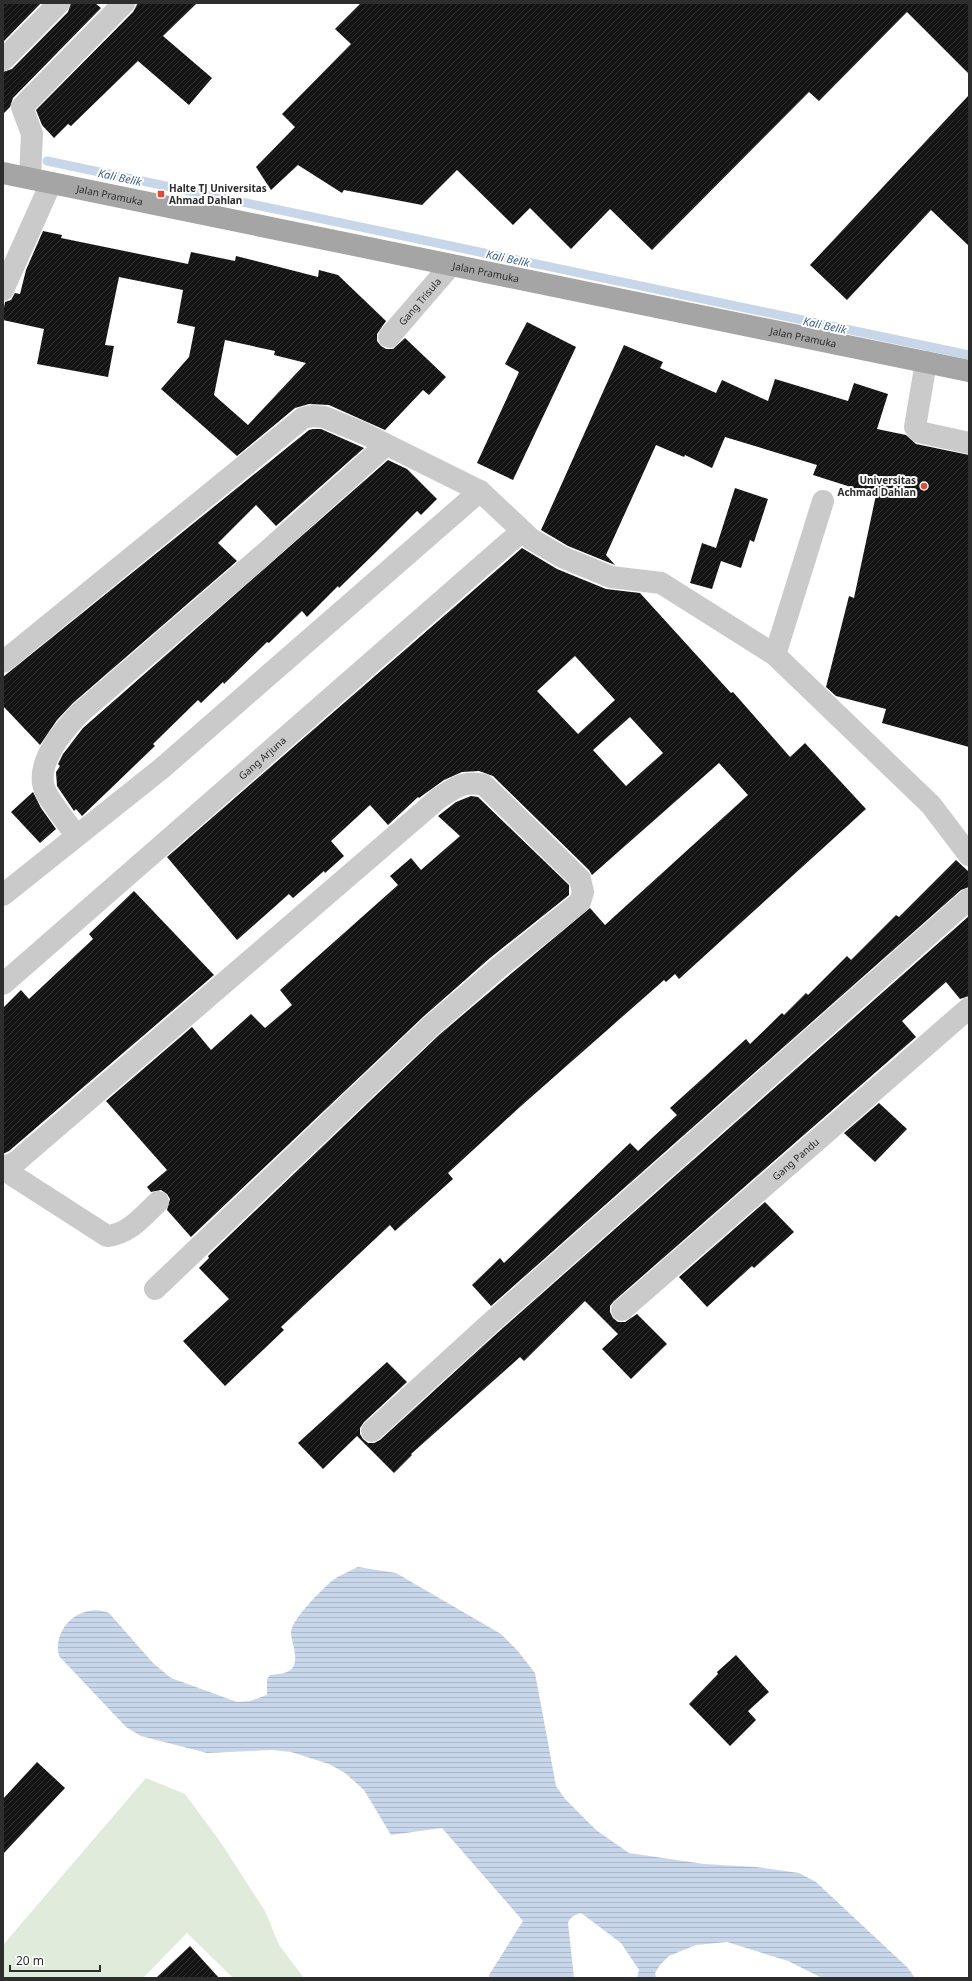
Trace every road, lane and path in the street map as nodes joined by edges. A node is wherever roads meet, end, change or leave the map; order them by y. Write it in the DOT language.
graph roads {
  1 [pos="59,3"];
  2 [pos="124,3"];
  3 [pos="3,60"];
  4 [pos="3,173"];
  5 [pos="30,178"];
  6 [pos="51,183"];
  7 [pos="451,266"];
  8 [pos="3,290"];
  9 [pos="389,337"];
  10 [pos="926,362"];
  11 [pos="969,371"];
  12 [pos="969,443"];
  13 [pos="386,445"];
  14 [pos="480,491"];
  15 [pos="823,501"];
  16 [pos="522,531"];
  17 [pos="775,655"];
  18 [pos="3,662"];
  19 [pos="76,836"];
  20 [pos="969,855"];
  21 [pos="3,895"];
  22 [pos="969,899"];
  23 [pos="3,984"];
  24 [pos="969,1008"];
  25 [pos="3,1168"];
  26 [pos="158,1202"];
  27 [pos="155,1289"];
  28 [pos="622,1310"];
  29 [pos="372,1431"];
  1 -- 3 [label="street"];
  2 -- 5 [label="street"];
  4 -- 5 [label="main road, Jalan Pramuka"];
  5 -- 6 [label="main road, Jalan Pramuka"];
  6 -- 7 [label="main road, Jalan Pramuka"];
  6 -- 8 [label="street"];
  7 -- 9 [label="street, Gang Trisula"];
  7 -- 10 [label="main road, Jalan Pramuka"];
  10 -- 11 [label="main road, Jalan Pramuka"];
  10 -- 12 [label="street"];
  13 -- 14 [label="street"];
  13 -- 18 [label="street"];
  13 -- 19 [label="street"];
  14 -- 16 [label="street"];
  14 -- 19 [label="street"];
  15 -- 17 [label="street"];
  16 -- 17 [label="street"];
  16 -- 23 [label="street, Gang Arjuna"];
  17 -- 20 [label="street"];
  19 -- 21 [label="street"];
  22 -- 29 [label="street"];
  24 -- 28 [label="street, Gang Pandu"];
  25 -- 26 [label="street"];
  25 -- 27 [label="street"];
}
